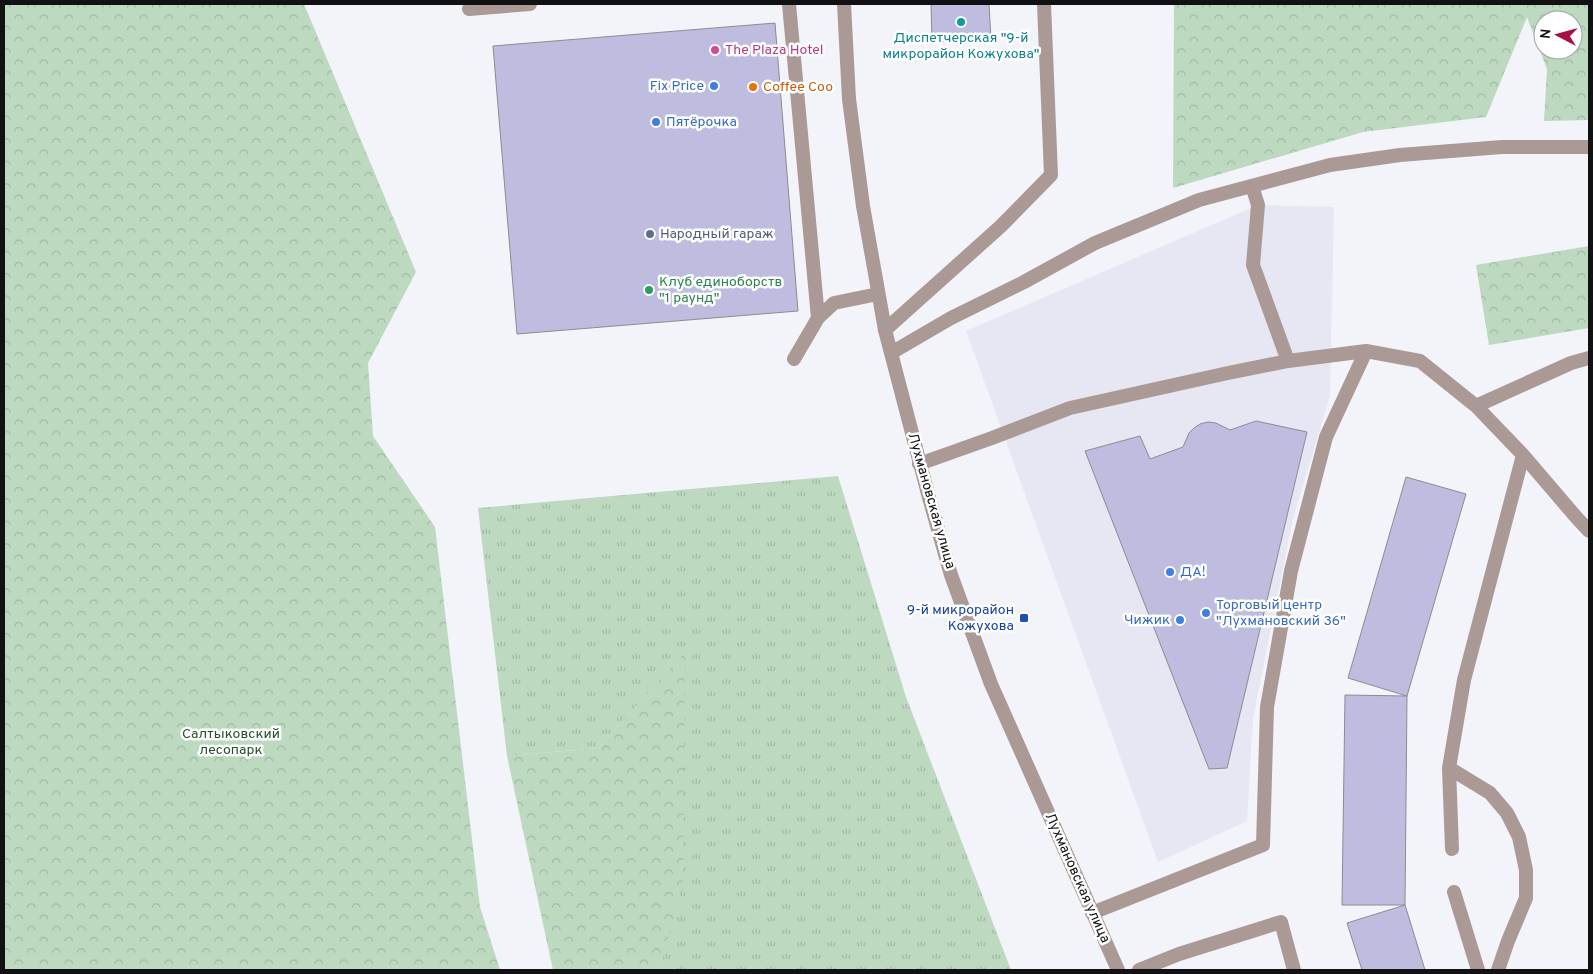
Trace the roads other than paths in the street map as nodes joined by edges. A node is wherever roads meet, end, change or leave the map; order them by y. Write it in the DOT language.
graph roads {
  1 [pos="530,4"];
  2 [pos="789,4"];
  3 [pos="844,4"];
  4 [pos="1044,4"];
  5 [pos="469,9"];
  6 [pos="1589,147"];
  7 [pos="1252,186"];
  8 [pos="878,294"];
  9 [pos="818,318"];
  10 [pos="885,330"];
  11 [pos="1366,351"];
  12 [pos="891,352"];
  13 [pos="1589,358"];
  14 [pos="794,359"];
  15 [pos="1288,361"];
  16 [pos="1476,406"];
  17 [pos="1523,456"];
  18 [pos="920,464"];
  19 [pos="1589,530"];
  20 [pos="1450,768"];
  21 [pos="1452,850"];
  22 [pos="1454,892"];
  23 [pos="1092,913"];
  24 [pos="1118,970"];
  25 [pos="1139,970"];
  26 [pos="1294,970"];
  27 [pos="1478,970"];
  28 [pos="1498,970"];
  1 -- 5 [label="street"];
  2 -- 9 [label="street"];
  3 -- 8 [label="street, Лухмановская улица"];
  4 -- 10 [label="street"];
  6 -- 7 [label="street"];
  7 -- 12 [label="street"];
  7 -- 15 [label="street"];
  8 -- 9 [label="street"];
  8 -- 10 [label="street, Лухмановская улица"];
  9 -- 14 [label="street"];
  10 -- 12 [label="street, Лухмановская улица"];
  11 -- 15 [label="street"];
  11 -- 16 [label="street"];
  11 -- 23 [label="street"];
  12 -- 18 [label="street, Лухмановская улица"];
  13 -- 16 [label="street"];
  15 -- 18 [label="street"];
  16 -- 17 [label="street"];
  17 -- 19 [label="street"];
  17 -- 20 [label="street"];
  18 -- 23 [label="street, Лухмановская улица"];
  20 -- 21 [label="street"];
  20 -- 28 [label="street"];
  22 -- 27 [label="street"];
  23 -- 24 [label="street, Лухмановская улица"];
  25 -- 26 [label="street"];
}
